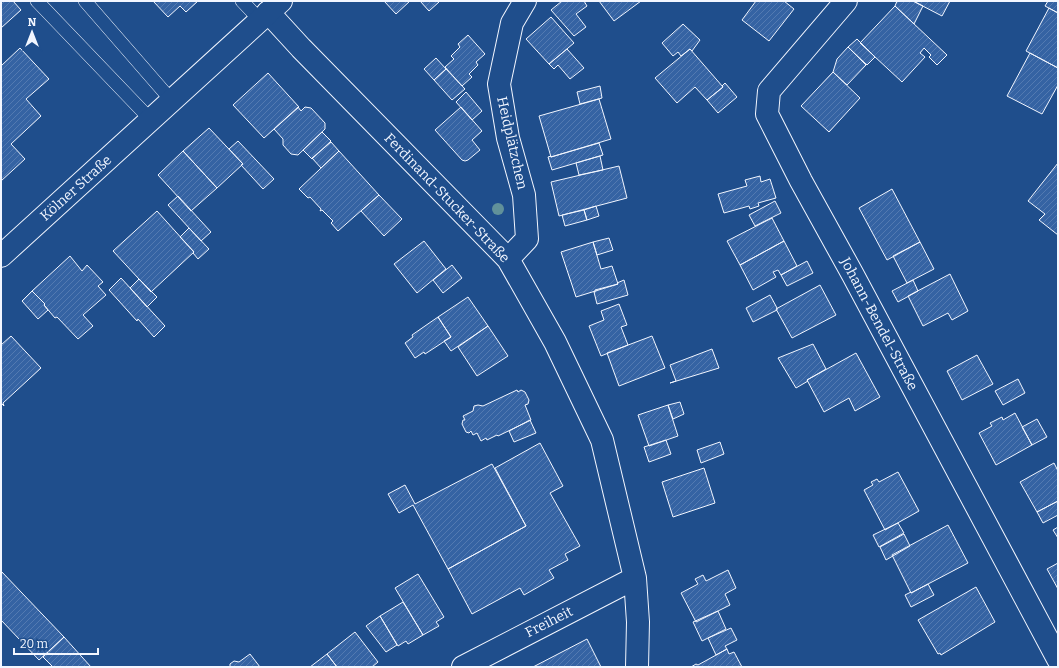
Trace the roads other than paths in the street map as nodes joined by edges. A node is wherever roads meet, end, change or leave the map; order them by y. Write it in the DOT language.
graph roads {
  1 [pos="38,1"];
  2 [pos="85,1"];
  3 [pos="242,1"];
  4 [pos="525,1"];
  5 [pos="846,1"];
  6 [pos="270,11"];
  7 [pos="172,101"];
  8 [pos="151,120"];
  9 [pos="1,256"];
  10 [pos="508,259"];
  11 [pos="635,578"];
  12 [pos="1058,659"];
  13 [pos="463,667"];
  14 [pos="637,667"];
  1 -- 8 [label="lane"];
  2 -- 7 [label="lane"];
  3 -- 6 [label="lane"];
  4 -- 10 [label="street, Heidplätzchen"];
  5 -- 12 [label="street, Johann-Bendel-Straße"];
  6 -- 7 [label="street, Kölner Straße"];
  6 -- 10 [label="street, Ferdinand-Stucker-Straße"];
  7 -- 8 [label="street, Kölner Straße"];
  8 -- 9 [label="street, Kölner Straße"];
  10 -- 11 [label="street, Ferdinand-Stucker-Straße"];
  11 -- 13 [label="street, Freiheit"];
  11 -- 14 [label="street, Ferdinand-Stucker-Straße"];
}
